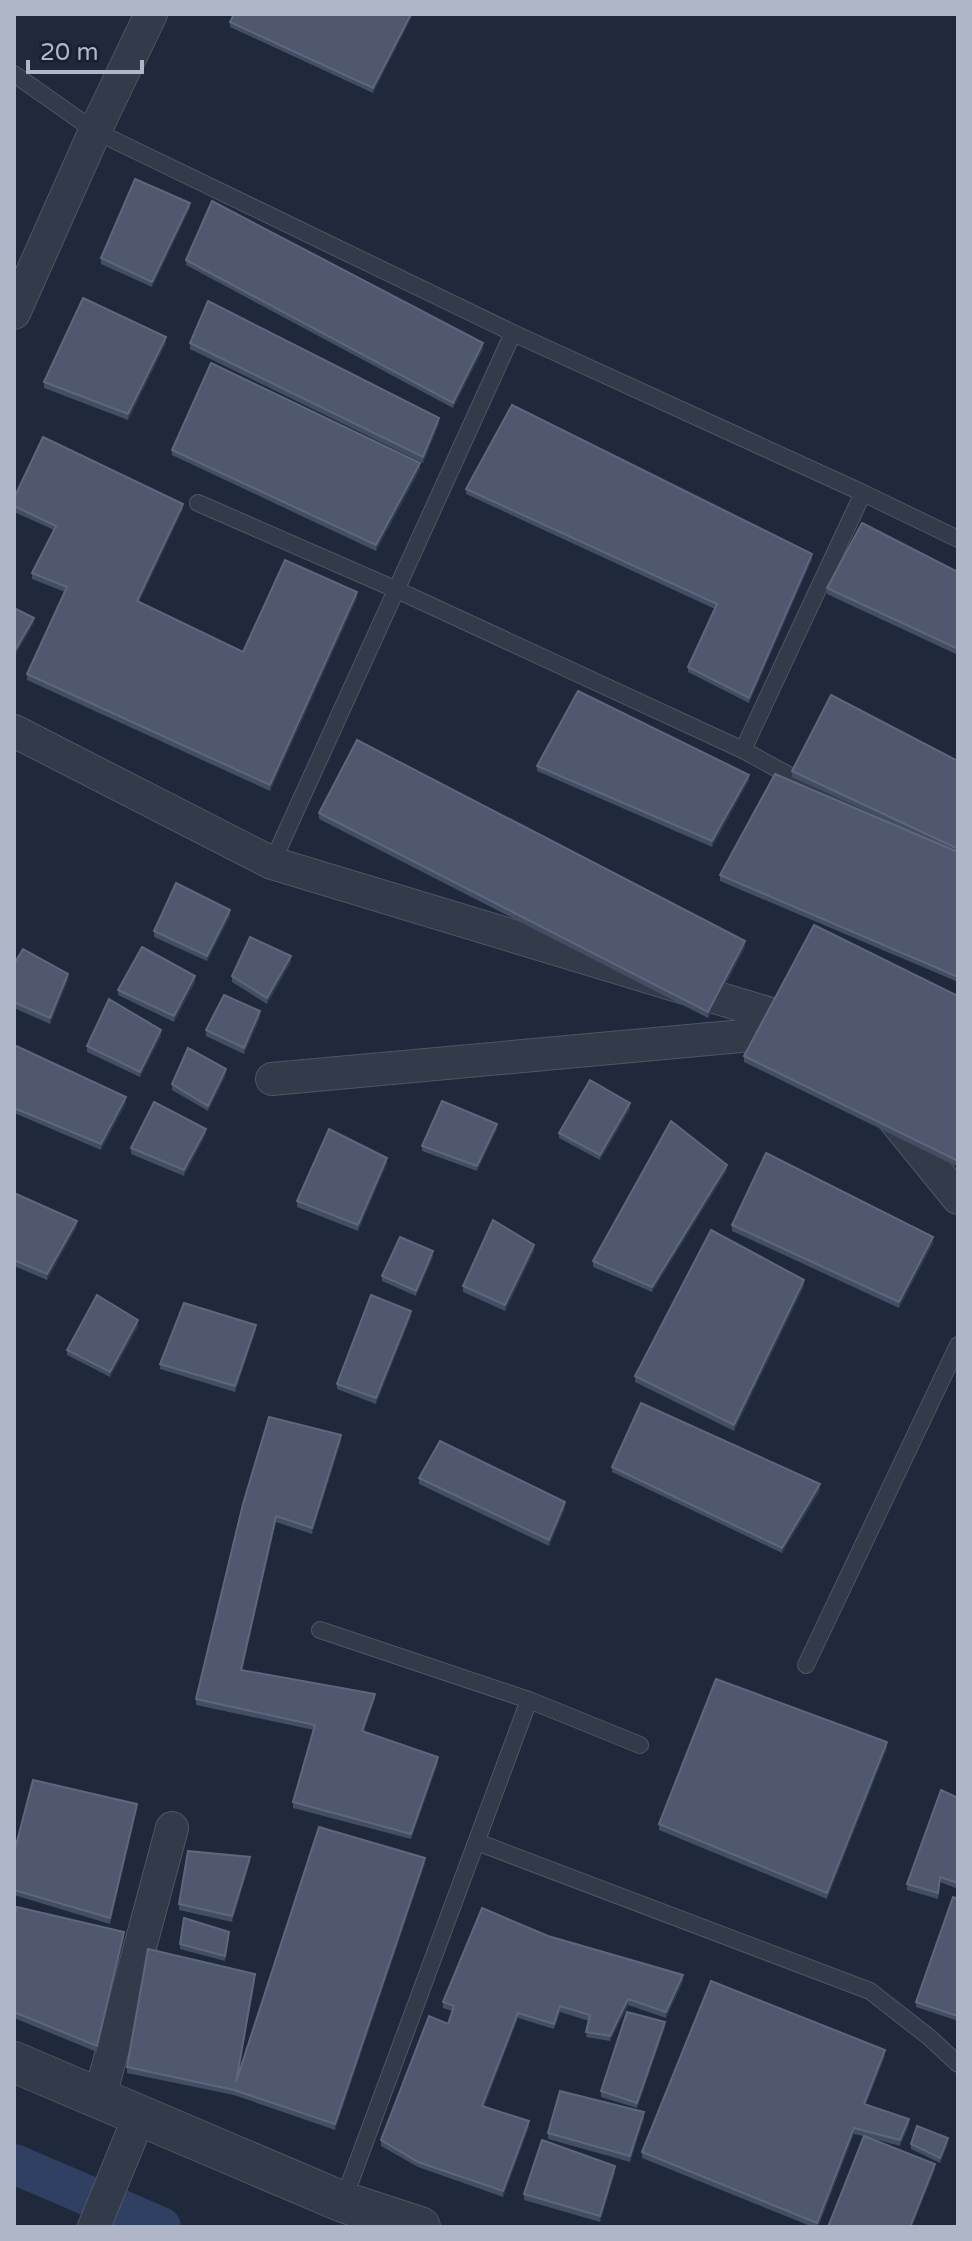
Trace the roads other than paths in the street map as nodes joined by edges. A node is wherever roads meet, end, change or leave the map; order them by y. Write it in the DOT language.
graph roads {
  1 [pos="151,14"];
  2 [pos="14,74"];
  3 [pos="95,131"];
  4 [pos="14,313"];
  5 [pos="513,333"];
  6 [pos="863,493"];
  7 [pos="198,503"];
  8 [pos="958,539"];
  9 [pos="397,590"];
  10 [pos="14,731"];
  11 [pos="743,750"];
  12 [pos="917,836"];
  13 [pos="272,863"];
  14 [pos="272,1079"];
  15 [pos="869,1089"];
  16 [pos="958,1198"];
  17 [pos="958,1345"];
  18 [pos="320,1630"];
  19 [pos="806,1665"];
  20 [pos="529,1700"];
  21 [pos="640,1745"];
  22 [pos="172,1828"];
  23 [pos="477,1842"];
  24 [pos="14,2062"];
  25 [pos="958,2064"];
  26 [pos="99,2100"];
  27 [pos="134,2127"];
  28 [pos="343,2202"];
  29 [pos="94,2227"];
  30 [pos="420,2227"];
  1 -- 3 [label="street"];
  2 -- 3 [label="lane"];
  3 -- 4 [label="street"];
  3 -- 5 [label="lane"];
  5 -- 6 [label="lane"];
  5 -- 9 [label="lane"];
  6 -- 8 [label="lane"];
  6 -- 11 [label="lane"];
  7 -- 9 [label="lane"];
  9 -- 11 [label="lane"];
  9 -- 13 [label="lane"];
  10 -- 13 [label="street"];
  11 -- 12 [label="lane"];
  13 -- 14 [label="street"];
  15 -- 16 [label="street"];
  17 -- 19 [label="lane"];
  18 -- 20 [label="lane"];
  20 -- 21 [label="lane"];
  20 -- 23 [label="lane"];
  22 -- 26 [label="street"];
  23 -- 25 [label="lane"];
  23 -- 28 [label="lane"];
  24 -- 26 [label="street"];
  26 -- 27 [label="street"];
  27 -- 28 [label="street"];
  27 -- 29 [label="street"];
  28 -- 30 [label="street"];
}
